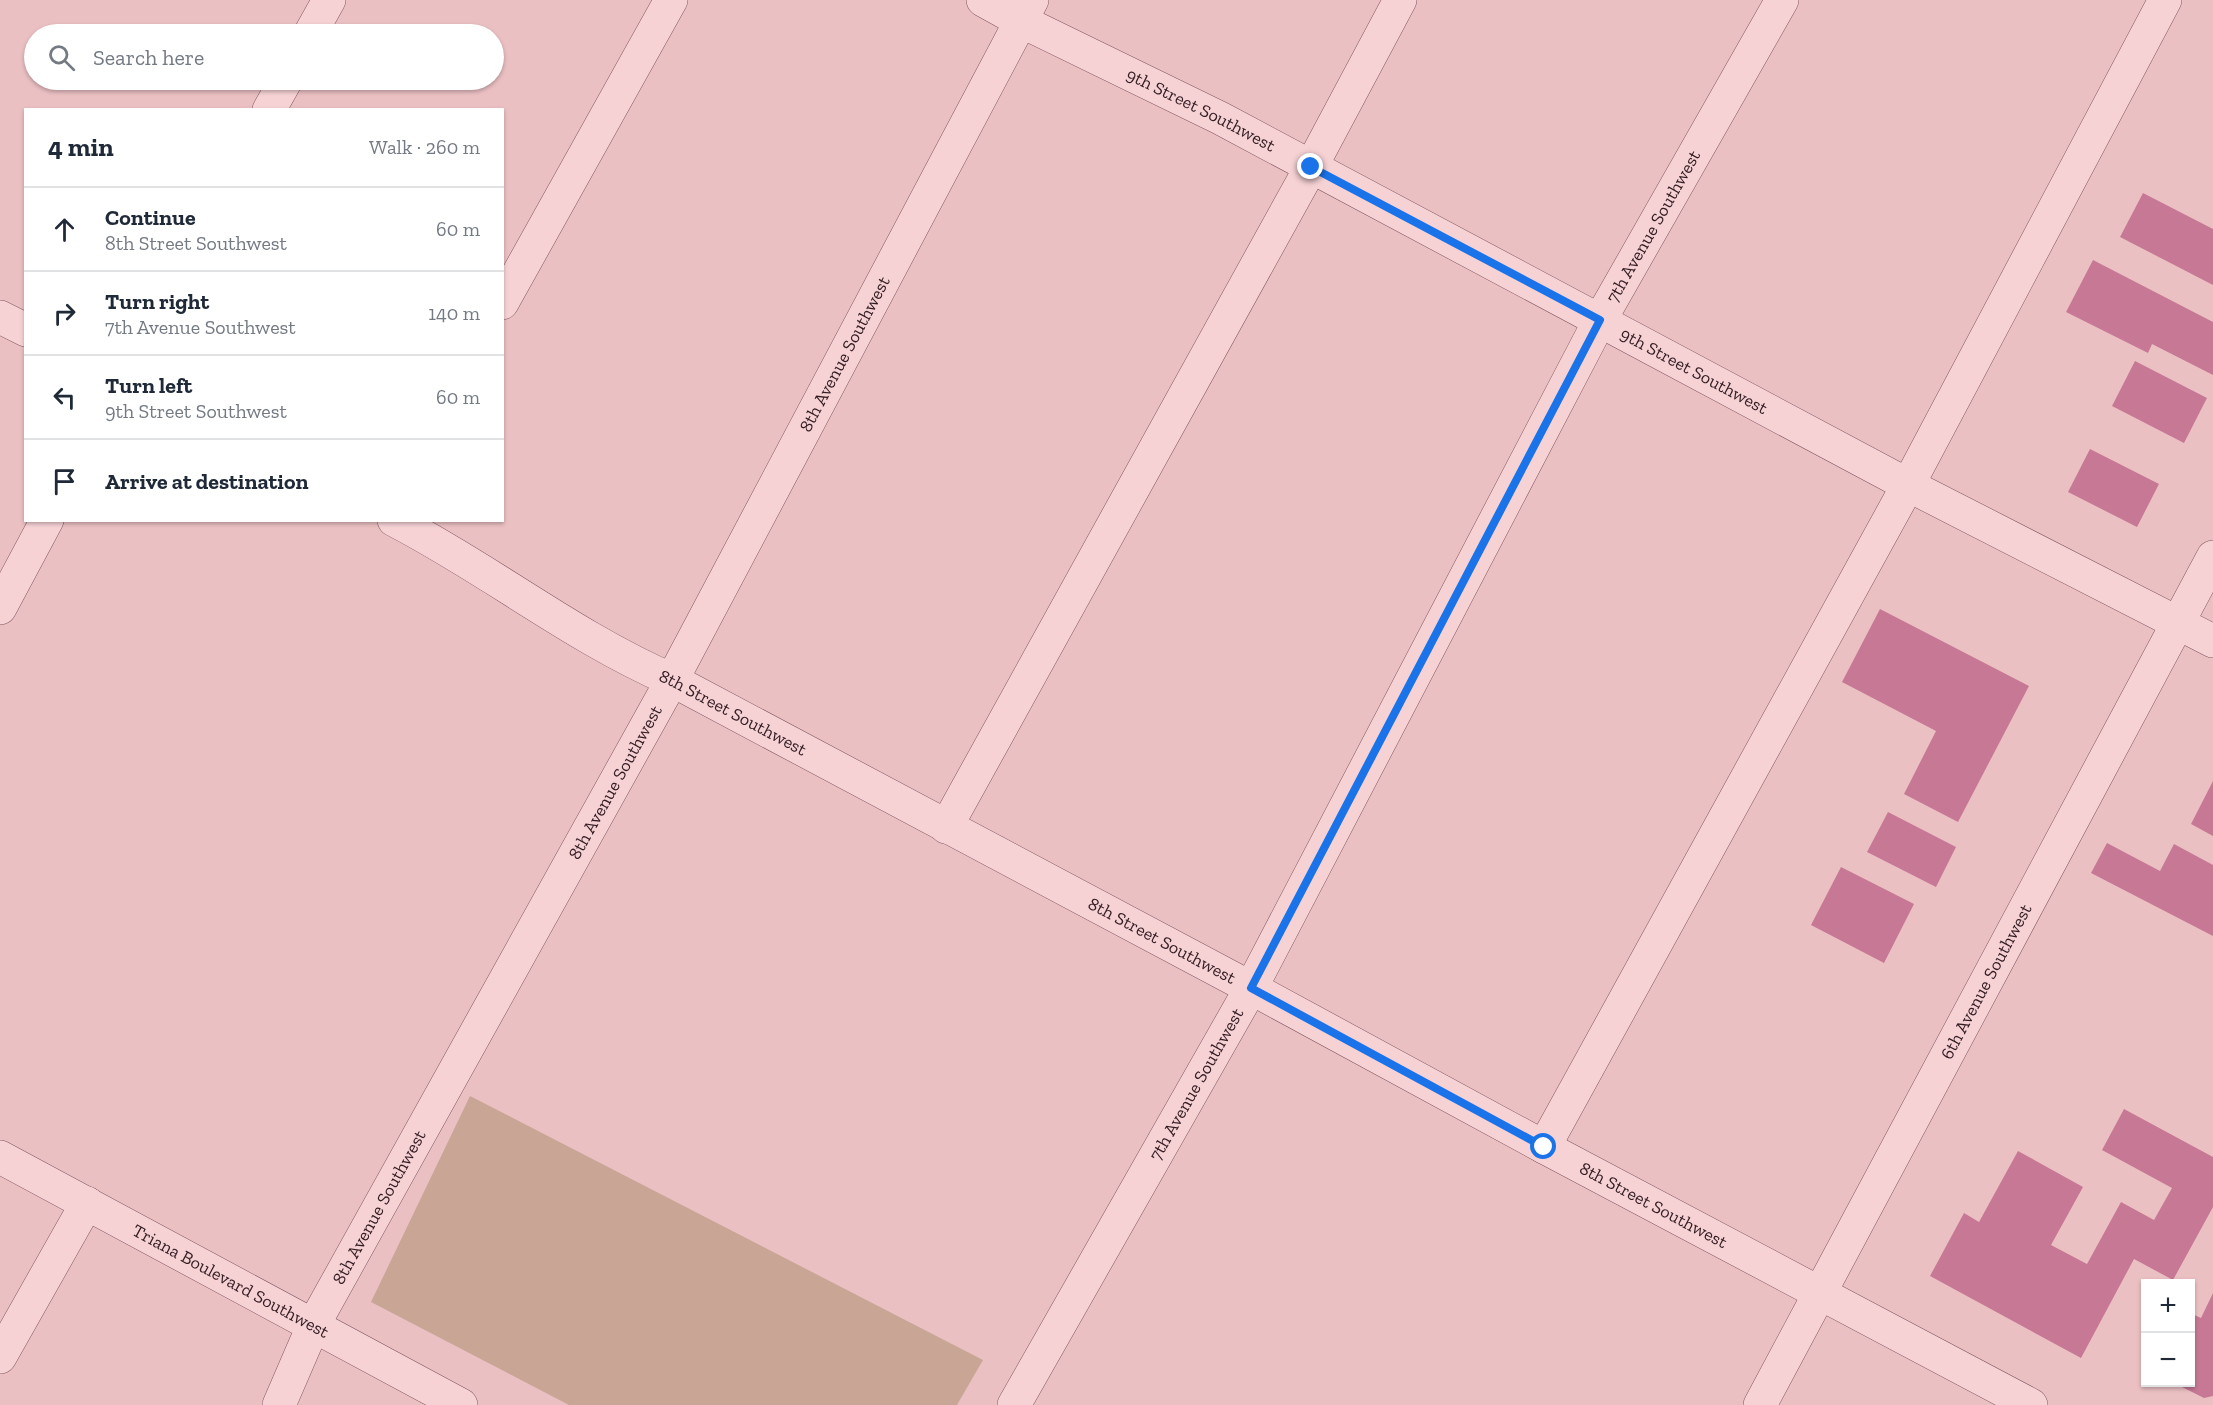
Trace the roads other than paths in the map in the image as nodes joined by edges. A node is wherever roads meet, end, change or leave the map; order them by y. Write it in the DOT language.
graph roads {
  1 [pos="329,0"];
  2 [pos="671,0"];
  3 [pos="983,0"];
  4 [pos="1400,0"];
  5 [pos="1782,0"];
  6 [pos="2165,0"];
  7 [pos="1027,10"];
  8 [pos="316,24"];
  9 [pos="280,90"];
  10 [pos="270,108"];
  11 [pos="1311,167"];
  12 [pos="504,299"];
  13 [pos="0,317"];
  14 [pos="1600,320"];
  15 [pos="24,329"];
  16 [pos="1908,485"];
  17 [pos="46,522"];
  18 [pos="397,522"];
  19 [pos="2213,557"];
  20 [pos="0,608"];
  21 [pos="2177,623"];
  22 [pos="2213,641"];
  23 [pos="672,680"];
  24 [pos="946,827"];
  25 [pos="1251,988"];
  26 [pos="1544,1147"];
  27 [pos="0,1157"];
  28 [pos="87,1203"];
  29 [pos="1819,1293"];
  30 [pos="314,1324"];
  31 [pos="0,1357"];
  32 [pos="279,1405"];
  33 [pos="461,1405"];
  34 [pos="1014,1405"];
  35 [pos="1760,1405"];
  36 [pos="2031,1405"];
  1 -- 8 [label="street"];
  2 -- 12 [label="street"];
  3 -- 7 [label="street, 9th Street Southwest"];
  4 -- 11 [label="street"];
  5 -- 14 [label="street, 7th Avenue Southwest"];
  6 -- 16 [label="street"];
  7 -- 11 [label="street, 9th Street Southwest"];
  7 -- 23 [label="street, 8th Avenue Southwest"];
  9 -- 10 [label="street"];
  11 -- 14 [label="street, 9th Street Southwest"];
  11 -- 24 [label="street"];
  13 -- 15 [label="street"];
  14 -- 16 [label="street, 9th Street Southwest"];
  14 -- 25 [label="street, 7th Avenue Southwest"];
  16 -- 21 [label="street, 9th Street Southwest"];
  16 -- 26 [label="street"];
  17 -- 20 [label="street"];
  18 -- 23 [label="street, 8th Street Southwest"];
  19 -- 21 [label="street, 6th Avenue Southwest"];
  21 -- 22 [label="street, 9th Street Southwest"];
  21 -- 29 [label="street, 6th Avenue Southwest"];
  23 -- 24 [label="street, 8th Street Southwest"];
  23 -- 30 [label="street, 8th Avenue Southwest"];
  24 -- 25 [label="street, 8th Street Southwest"];
  25 -- 26 [label="street, 8th Street Southwest"];
  25 -- 34 [label="street, 7th Avenue Southwest"];
  26 -- 29 [label="street, 8th Street Southwest"];
  27 -- 28 [label="street, Triana Boulevard Southwest"];
  28 -- 30 [label="street, Triana Boulevard Southwest"];
  28 -- 31 [label="street"];
  29 -- 35 [label="street, 6th Avenue Southwest"];
  29 -- 36 [label="street, 8th Street Southwest"];
  30 -- 32 [label="street, 8th Avenue Southwest"];
  30 -- 33 [label="street, Triana Boulevard Southwest"];
}
